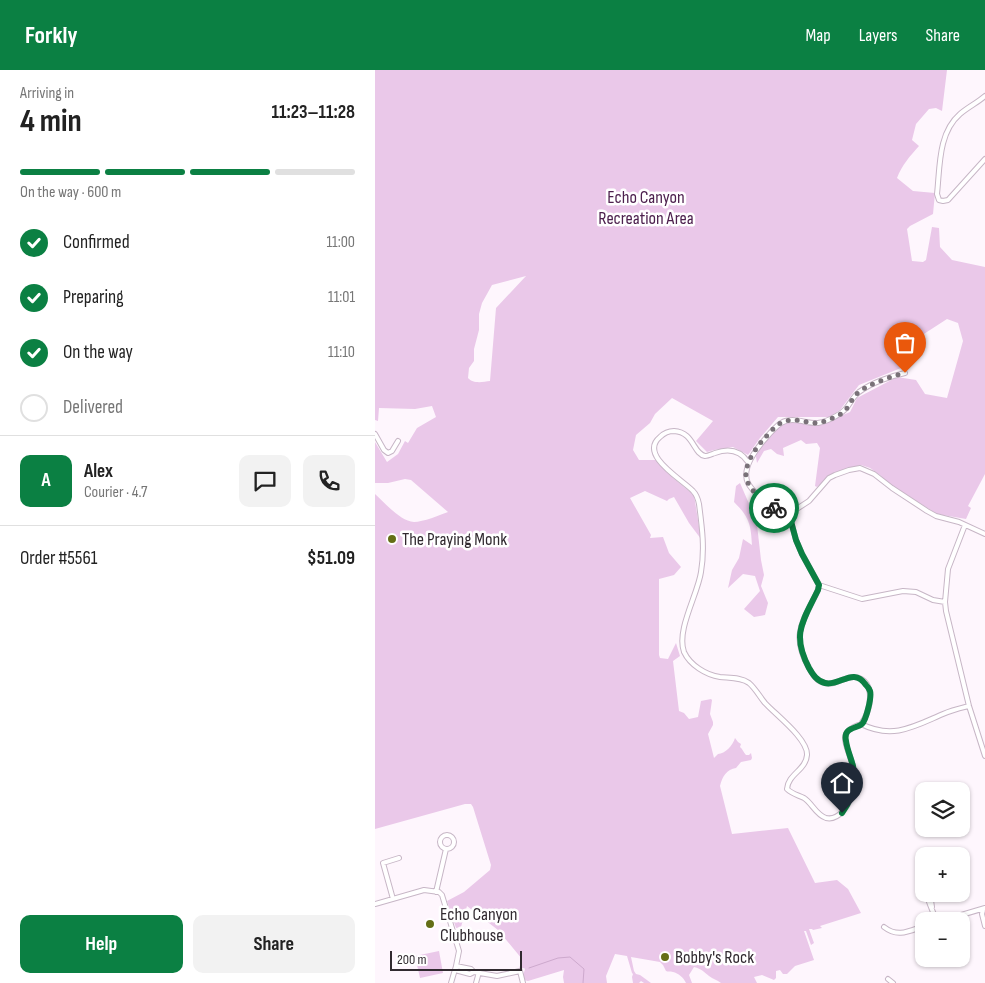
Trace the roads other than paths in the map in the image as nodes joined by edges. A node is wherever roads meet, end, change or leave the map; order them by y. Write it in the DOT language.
graph roads {
  1 [pos="985,96"];
  2 [pos="985,159"];
  3 [pos="905,373"];
  4 [pos="375,434"];
  5 [pos="398,441"];
  6 [pos="748,462"];
  7 [pos="789,514"];
  8 [pos="965,525"];
  9 [pos="985,534"];
  10 [pos="819,585"];
  11 [pos="945,602"];
  12 [pos="969,706"];
  13 [pos="861,724"];
  14 [pos="985,756"];
  15 [pos="447,849"];
  16 [pos="399,858"];
  17 [pos="436,892"];
  18 [pos="393,899"];
  19 [pos="375,904"];
  20 [pos="984,909"];
  21 [pos="970,913"];
  22 [pos="985,926"];
  23 [pos="885,927"];
  24 [pos="915,928"];
  25 [pos="455,968"];
  26 [pos="476,972"];
  27 [pos="888,979"];
  28 [pos="451,983"];
  29 [pos="476,983"];
  30 [pos="523,983"];
  31 [pos="893,983"];
  1 -- 2 [label="street"];
  3 -- 6 [label="street"];
  4 -- 5 [label="street"];
  6 -- 7 [label="street"];
  6 -- 13 [label="street"];
  7 -- 8 [label="street"];
  7 -- 10 [label="street"];
  8 -- 9 [label="street"];
  8 -- 11 [label="street"];
  10 -- 11 [label="street"];
  10 -- 13 [label="street"];
  11 -- 12 [label="street"];
  12 -- 13 [label="street"];
  12 -- 14 [label="street"];
  15 -- 17 [label="street"];
  16 -- 18 [label="street"];
  17 -- 18 [label="street"];
  17 -- 25 [label="street"];
  18 -- 19 [label="street"];
  20 -- 21 [label="street"];
  20 -- 22 [label="street"];
  23 -- 24 [label="street"];
  25 -- 26 [label="street"];
  25 -- 28 [label="street"];
  26 -- 29 [label="street"];
  26 -- 30 [label="street"];
  27 -- 31 [label="street"];
}
